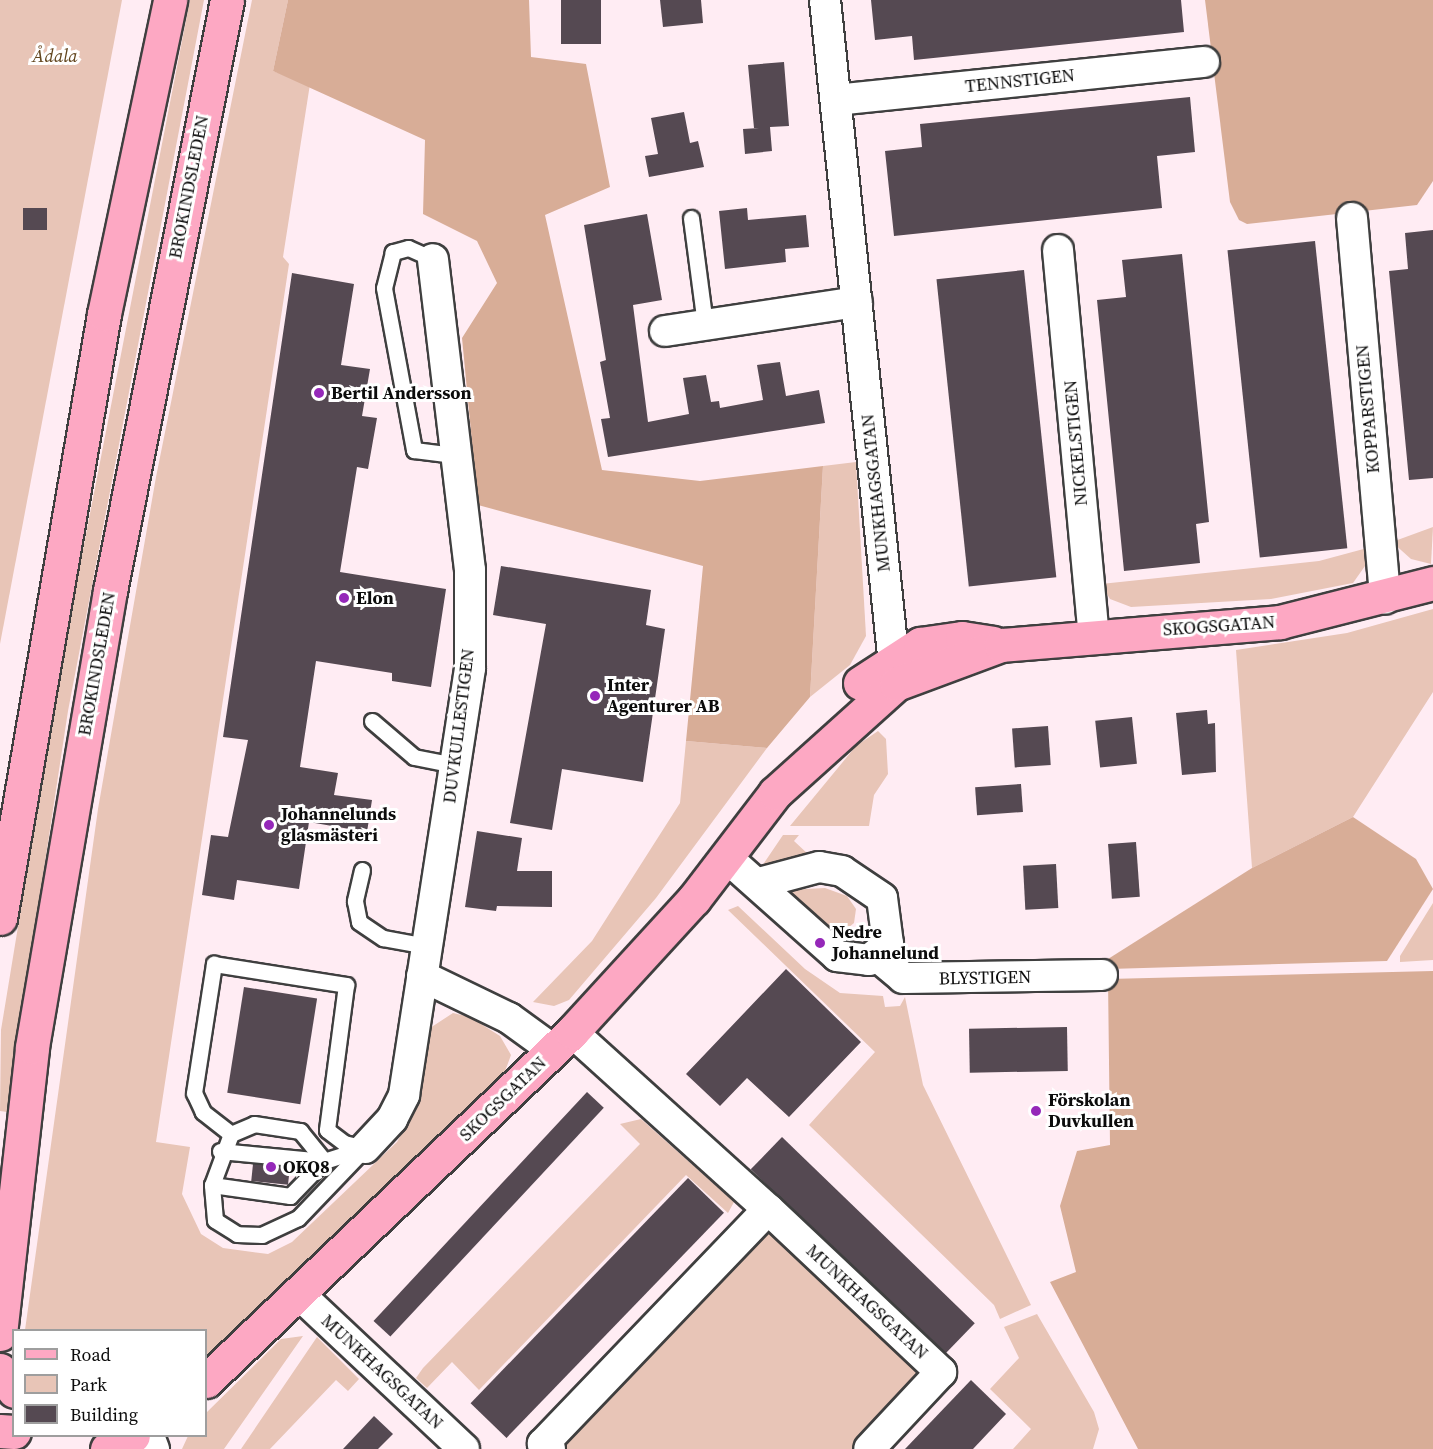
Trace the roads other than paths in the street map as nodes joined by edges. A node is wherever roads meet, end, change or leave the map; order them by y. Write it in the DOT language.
graph roads {
  1 [pos="170,0"];
  2 [pos="227,0"];
  3 [pos="825,0"];
  4 [pos="1204,62"];
  5 [pos="836,100"];
  6 [pos="691,218"];
  7 [pos="1352,218"];
  8 [pos="1058,250"];
  9 [pos="433,259"];
  10 [pos="856,302"];
  11 [pos="705,324"];
  12 [pos="664,331"];
  13 [pos="454,455"];
  14 [pos="1433,583"];
  15 [pos="1385,599"];
  16 [pos="1094,635"];
  17 [pos="894,671"];
  18 [pos="372,721"];
  19 [pos="455,765"];
  20 [pos="726,857"];
  21 [pos="362,870"];
  22 [pos="759,884"];
  23 [pos="0,918"];
  24 [pos="427,946"];
  25 [pos="877,956"];
  26 [pos="1102,975"];
  27 [pos="422,976"];
  28 [pos="563,1041"];
  29 [pos="231,1134"];
  30 [pos="365,1148"];
  31 [pos="220,1151"];
  32 [pos="324,1161"];
  33 [pos="212,1185"];
  34 [pos="768,1209"];
  35 [pos="300,1295"];
  36 [pos="0,1334"];
  37 [pos="0,1370"];
  38 [pos="207,1381"];
  39 [pos="12,1388"];
  40 [pos="131,1437"];
  41 [pos="544,1447"];
  42 [pos="107,1449"];
  43 [pos="464,1449"];
  44 [pos="869,1449"];
  1 -- 23 [label="main road"];
  2 -- 36 [label="main road, BROKINDSLEDEN"];
  3 -- 5 [label="street, MUNKHAGSGATAN"];
  4 -- 5 [label="street, TENNSTIGEN"];
  5 -- 10 [label="street, MUNKHAGSGATAN"];
  6 -- 11 [label="lane"];
  7 -- 15 [label="street, KOPPARSTIGEN"];
  8 -- 16 [label="street, NICKELSTIGEN"];
  9 -- 13 [label="street, DUVKULLESTIGEN"];
  9 -- 13 [label="lane"];
  10 -- 11 [label="street"];
  10 -- 17 [label="street, MUNKHAGSGATAN"];
  11 -- 12 [label="street"];
  13 -- 19 [label="street, DUVKULLESTIGEN"];
  14 -- 15 [label="main road, SKOGSGATAN"];
  15 -- 16 [label="main road, SKOGSGATAN"];
  16 -- 17 [label="main road, SKOGSGATAN"];
  17 -- 20 [label="main road, SKOGSGATAN"];
  18 -- 19 [label="lane"];
  19 -- 24 [label="street, DUVKULLESTIGEN"];
  20 -- 22 [label="street"];
  20 -- 28 [label="main road, SKOGSGATAN"];
  21 -- 24 [label="lane"];
  22 -- 25 [label="street"];
  22 -- 25 [label="street"];
  24 -- 27 [label="street, DUVKULLESTIGEN"];
  25 -- 26 [label="street, BLYSTIGEN"];
  27 -- 28 [label="street"];
  27 -- 30 [label="street, DUVKULLESTIGEN"];
  28 -- 34 [label="street, MUNKHAGSGATAN"];
  28 -- 35 [label="main road, SKOGSGATAN"];
  29 -- 30 [label="lane"];
  29 -- 31 [label="lane"];
  29 -- 32 [label="lane"];
  30 -- 32 [label="lane"];
  30 -- 33 [label="lane"];
  31 -- 32 [label="lane"];
  31 -- 33 [label="lane"];
  32 -- 33 [label="lane"];
  34 -- 41 [label="street"];
  34 -- 44 [label="street, MUNKHAGSGATAN"];
  35 -- 38 [label="main road, SKOGSGATAN"];
  35 -- 43 [label="street, MUNKHAGSGATAN"];
  37 -- 39 [label="main road"];
  40 -- 42 [label="main road"];
}
